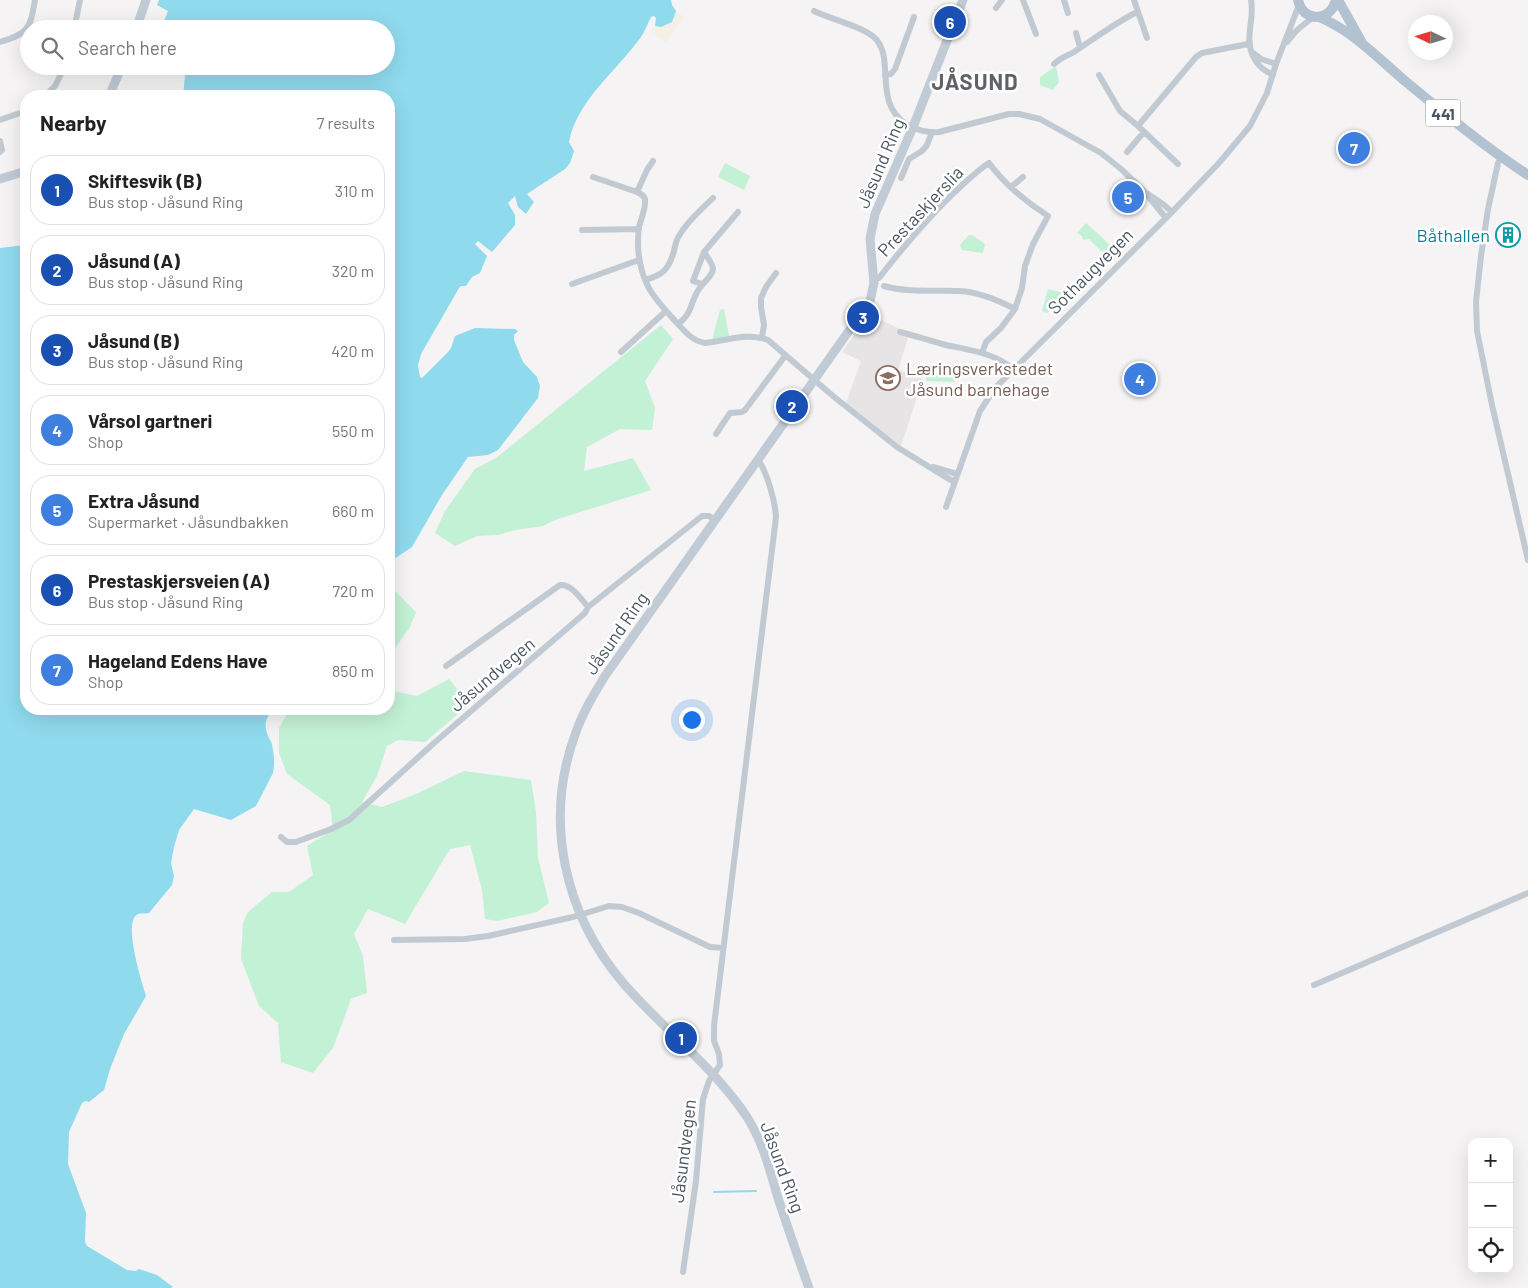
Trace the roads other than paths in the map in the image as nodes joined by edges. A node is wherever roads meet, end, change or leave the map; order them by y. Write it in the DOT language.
graph roads {
  1 [pos="35,0"];
  2 [pos="80,0"];
  3 [pos="146,0"];
  4 [pos="963,0"];
  5 [pos="1002,0"];
  6 [pos="1023,0"];
  7 [pos="1064,0"];
  8 [pos="1134,0"];
  9 [pos="1251,0"];
  10 [pos="1337,0"];
  11 [pos="1298,1"];
  12 [pos="996,8"];
  13 [pos="814,11"];
  14 [pos="1137,12"];
  15 [pos="1068,13"];
  16 [pos="914,17"];
  17 [pos="1316,17"];
  18 [pos="32,20"];
  19 [pos="76,20"];
  20 [pos="139,20"];
  21 [pos="1076,33"];
  22 [pos="20,34"];
  23 [pos="1036,34"];
  24 [pos="1147,38"];
  25 [pos="0,42"];
  26 [pos="1363,44"];
  27 [pos="1285,45"];
  28 [pos="1080,47"];
  29 [pos="1249,48"];
  30 [pos="1054,64"];
  31 [pos="1276,64"];
  32 [pos="60,75"];
  33 [pos="118,75"];
  34 [pos="885,75"];
  35 [pos="1099,75"];
  36 [pos="1273,75"];
  37 [pos="51,90"];
  38 [pos="112,90"];
  39 [pos="20,113"];
  40 [pos="0,120"];
  41 [pos="1138,126"];
  42 [pos="913,127"];
  43 [pos="932,132"];
  44 [pos="1144,132"];
  45 [pos="0,141"];
  46 [pos="0,152"];
  47 [pos="1127,152"];
  48 [pos="1502,156"];
  49 [pos="653,162"];
  50 [pos="1178,164"];
  51 [pos="20,173"];
  52 [pos="1528,175"];
  53 [pos="593,177"];
  54 [pos="1023,177"];
  55 [pos="901,178"];
  56 [pos="0,179"];
  57 [pos="1011,188"];
  58 [pos="1143,190"];
  59 [pos="638,192"];
  60 [pos="714,198"];
  61 [pos="738,212"];
  62 [pos="1172,212"];
  63 [pos="1166,218"];
  64 [pos="639,229"];
  65 [pos="582,230"];
  66 [pos="704,252"];
  67 [pos="639,260"];
  68 [pos="776,273"];
  69 [pos="874,279"];
  70 [pos="645,280"];
  71 [pos="572,284"];
  72 [pos="702,284"];
  73 [pos="884,286"];
  74 [pos="1015,309"];
  75 [pos="666,311"];
  76 [pos="678,324"];
  77 [pos="900,332"];
  78 [pos="762,338"];
  79 [pos="621,352"];
  80 [pos="982,353"];
  81 [pos="785,356"];
  82 [pos="1013,369"];
  83 [pos="814,380"];
  84 [pos="716,434"];
  85 [pos="758,459"];
  86 [pos="927,466"];
  87 [pos="957,474"];
  88 [pos="955,482"];
  89 [pos="946,507"];
  90 [pos="715,520"];
  91 [pos="1528,560"];
  92 [pos="588,607"];
  93 [pos="446,666"];
  94 [pos="281,837"];
  95 [pos="1528,893"];
  96 [pos="580,915"];
  97 [pos="394,940"];
  98 [pos="723,948"];
  99 [pos="1314,985"];
  100 [pos="712,1075"];
  101 [pos="683,1272"];
  102 [pos="809,1288"];
  1 -- 18 [label="street"];
  2 -- 19 [label="street"];
  3 -- 20 [label="main road"];
  4 -- 42 [label="main road, Jåsund Ring"];
  5 -- 12 [label="street"];
  6 -- 23 [label="street"];
  7 -- 15 [label="street"];
  8 -- 14 [label="street"];
  9 -- 29 [label="street"];
  10 -- 17 [label="main road, 441"];
  10 -- 26 [label="main road, 441"];
  11 -- 17 [label="main road, 441"];
  11 -- 27 [label="street, Sothaugvegen"];
  13 -- 34 [label="street"];
  14 -- 24 [label="street"];
  14 -- 28 [label="street"];
  16 -- 34 [label="street"];
  17 -- 26 [label="main road, 441"];
  17 -- 27 [label="street, Sothaugvegen"];
  21 -- 28 [label="street"];
  22 -- 25 [label="street"];
  26 -- 48 [label="main road, 441"];
  27 -- 31 [label="street, Sothaugvegen"];
  28 -- 30 [label="street"];
  29 -- 31 [label="street"];
  29 -- 36 [label="street"];
  29 -- 41 [label="street"];
  31 -- 36 [label="street, Sothaugvegen"];
  32 -- 37 [label="street"];
  33 -- 38 [label="main road"];
  34 -- 42 [label="street"];
  35 -- 41 [label="street"];
  36 -- 62 [label="street, Sothaugvegen"];
  39 -- 40 [label="street"];
  41 -- 44 [label="street"];
  42 -- 43 [label="street"];
  42 -- 69 [label="main road, Jåsund Ring"];
  43 -- 55 [label="street"];
  43 -- 58 [label="street"];
  44 -- 47 [label="street"];
  44 -- 50 [label="street"];
  45 -- 46 [label="street"];
  48 -- 52 [label="main road, 441"];
  48 -- 91 [label="street"];
  49 -- 59 [label="street"];
  51 -- 56 [label="main road"];
  53 -- 59 [label="street"];
  54 -- 57 [label="street"];
  57 -- 69 [label="street, Prestaskjerslia"];
  57 -- 74 [label="street"];
  58 -- 62 [label="street"];
  58 -- 63 [label="street"];
  59 -- 64 [label="street"];
  60 -- 70 [label="street"];
  61 -- 66 [label="street"];
  62 -- 63 [label="street, Sothaugvegen"];
  63 -- 82 [label="street, Sothaugvegen"];
  64 -- 65 [label="street"];
  64 -- 67 [label="street"];
  66 -- 72 [label="street"];
  66 -- 72 [label="street"];
  67 -- 70 [label="street"];
  67 -- 71 [label="street"];
  68 -- 78 [label="street"];
  69 -- 83 [label="main road, Jåsund Ring"];
  70 -- 75 [label="street"];
  72 -- 76 [label="street"];
  73 -- 74 [label="street"];
  74 -- 80 [label="street"];
  75 -- 76 [label="street"];
  75 -- 79 [label="street"];
  76 -- 78 [label="street"];
  77 -- 80 [label="street"];
  78 -- 81 [label="street"];
  80 -- 82 [label="street"];
  81 -- 83 [label="street"];
  81 -- 84 [label="street"];
  82 -- 87 [label="street, Sothaugvegen"];
  83 -- 85 [label="main road, Jåsund Ring"];
  83 -- 86 [label="street"];
  85 -- 90 [label="main road, Jåsund Ring"];
  85 -- 98 [label="street, Jåsundvegen"];
  86 -- 87 [label="street"];
  86 -- 88 [label="street"];
  87 -- 88 [label="street, Sothaugvegen"];
  88 -- 89 [label="street, Sothaugvegen"];
  90 -- 92 [label="street, Jåsundvegen"];
  90 -- 96 [label="main road, Jåsund Ring"];
  92 -- 93 [label="street"];
  92 -- 94 [label="street, Jåsundvegen"];
  95 -- 99 [label="street"];
  96 -- 97 [label="street"];
  96 -- 98 [label="street"];
  96 -- 100 [label="main road, Jåsund Ring"];
  98 -- 100 [label="street, Jåsundvegen"];
  100 -- 101 [label="street, Jåsundvegen"];
  100 -- 102 [label="main road, Jåsund Ring"];
}
